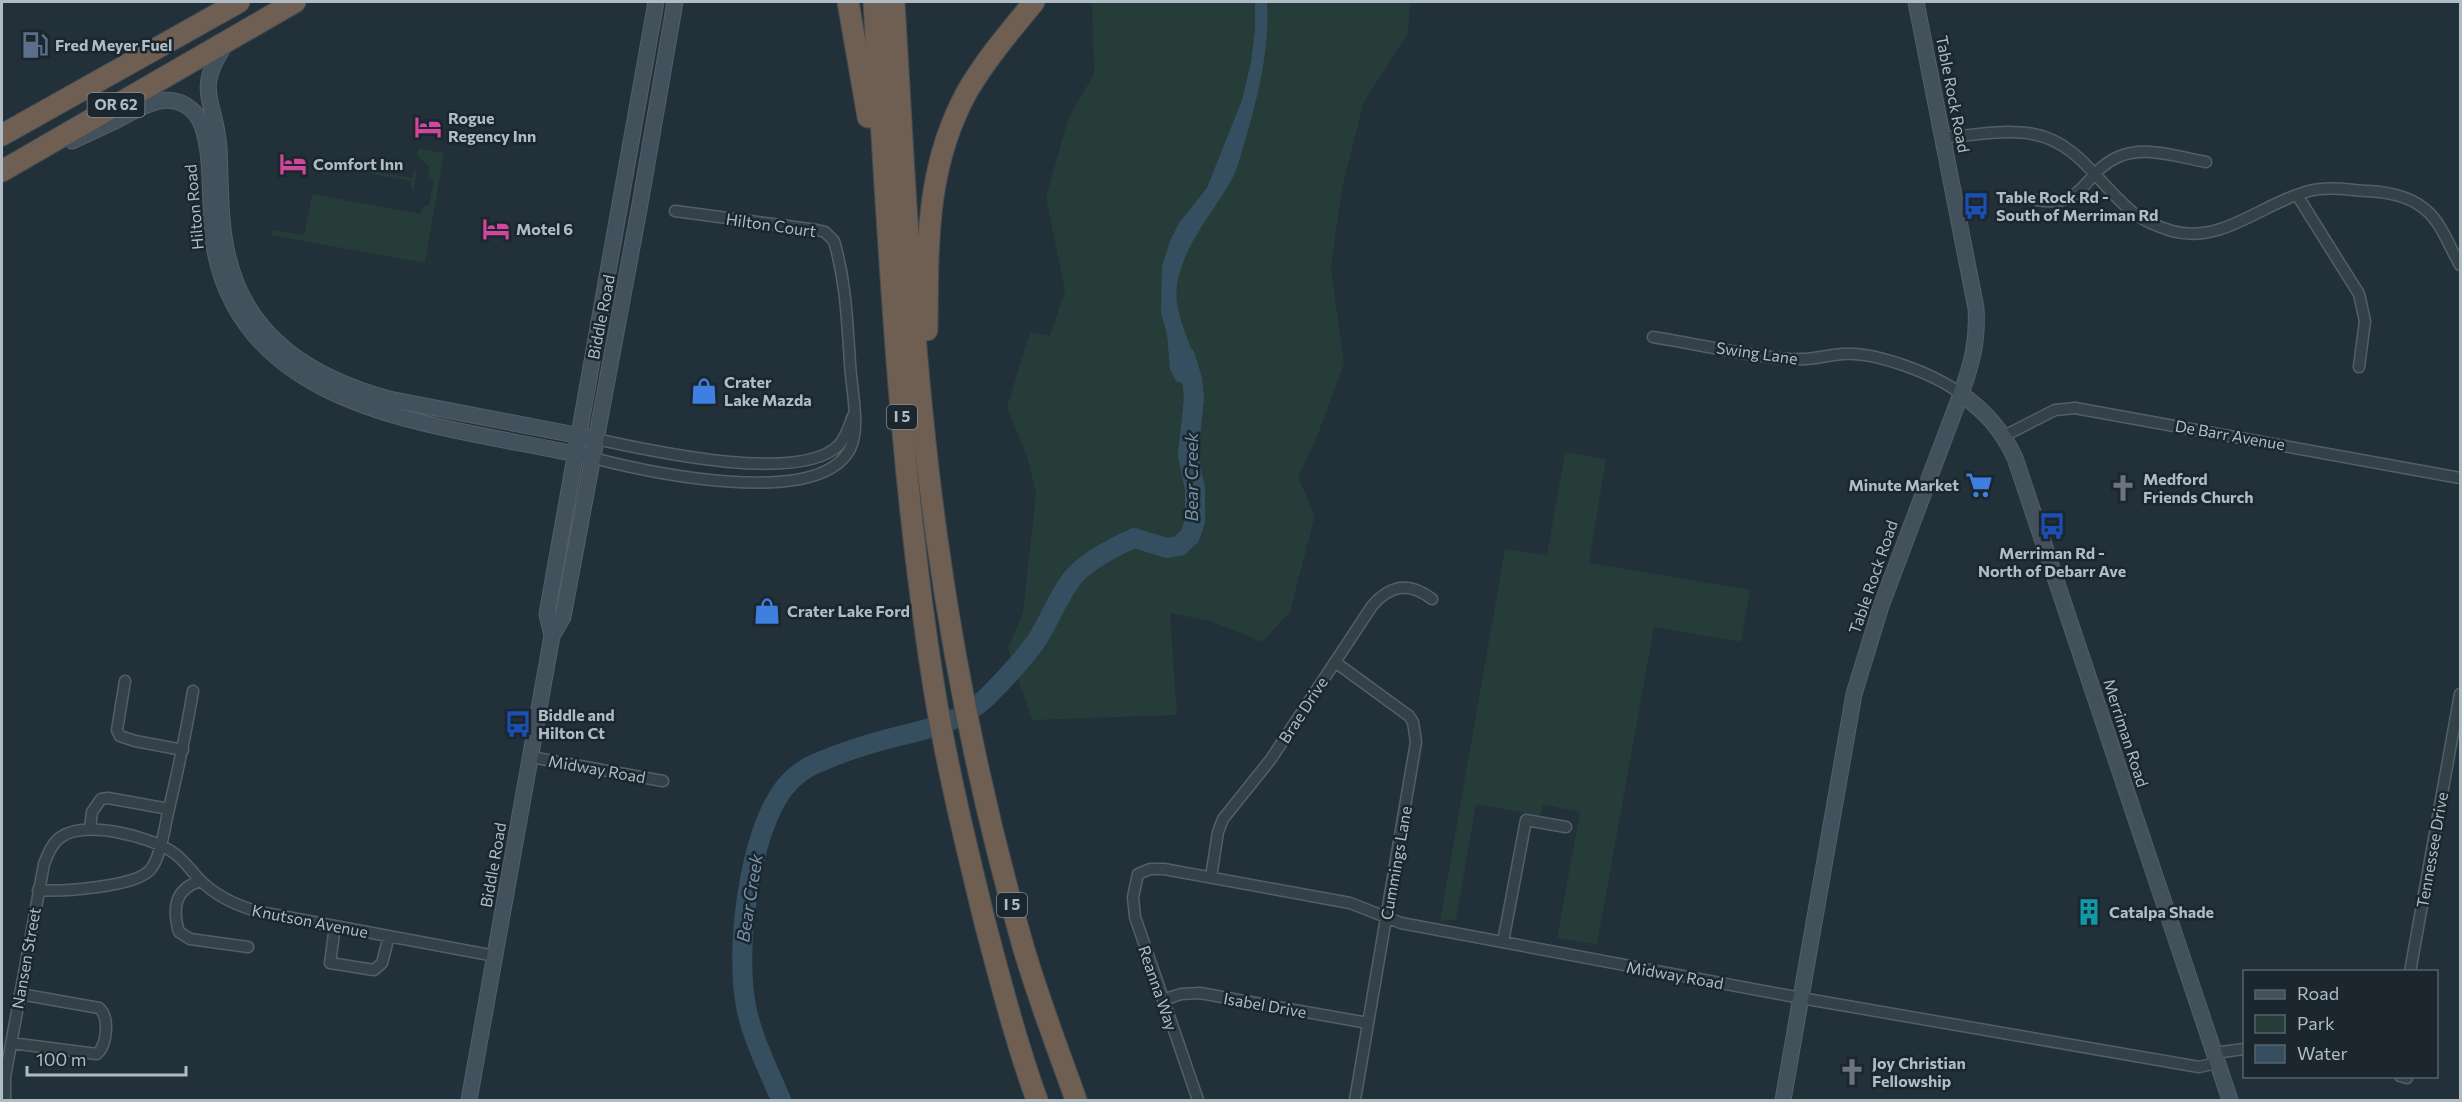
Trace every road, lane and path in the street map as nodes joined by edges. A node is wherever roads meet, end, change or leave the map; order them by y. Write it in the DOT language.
graph roads {
  1 [pos="239,2"];
  2 [pos="295,2"];
  3 [pos="656,2"];
  4 [pos="675,2"];
  5 [pos="848,2"];
  6 [pos="874,2"];
  7 [pos="894,2"];
  8 [pos="1034,2"];
  9 [pos="1916,2"];
  10 [pos="230,38"];
  11 [pos="2,135"];
  12 [pos="1942,138"];
  13 [pos="49,144"];
  14 [pos="2206,162"];
  15 [pos="2,171"];
  16 [pos="884,174"];
  17 [pos="2095,175"];
  18 [pos="2297,195"];
  19 [pos="2037,200"];
  20 [pos="675,211"];
  21 [pos="2460,265"];
  22 [pos="1653,336"];
  23 [pos="2359,366"];
  24 [pos="920,390"];
  25 [pos="1961,394"];
  26 [pos="854,413"];
  27 [pos="579,435"];
  28 [pos="2004,436"];
  29 [pos="596,440"];
  30 [pos="576,454"];
  31 [pos="593,458"];
  32 [pos="2460,478"];
  33 [pos="1432,599"];
  34 [pos="552,636"];
  35 [pos="1335,662"];
  36 [pos="124,681"];
  37 [pos="193,691"];
  38 [pos="2460,694"];
  39 [pos="2458,722"];
  40 [pos="183,750"];
  41 [pos="531,757"];
  42 [pos="663,781"];
  43 [pos="170,808"];
  44 [pos="1566,827"];
  45 [pos="90,829"];
  46 [pos="161,845"];
  47 [pos="48,853"];
  48 [pos="1138,873"];
  49 [pos="1211,877"];
  50 [pos="200,881"];
  51 [pos="38,890"];
  52 [pos="1387,917"];
  53 [pos="335,926"];
  54 [pos="389,936"];
  55 [pos="1503,942"];
  56 [pos="248,947"];
  57 [pos="495,956"];
  58 [pos="2410,970"];
  59 [pos="20,994"];
  60 [pos="1801,998"];
  61 [pos="1163,1000"];
  62 [pos="1368,1023"];
  63 [pos="11,1043"];
  64 [pos="2243,1049"];
  65 [pos="2215,1058"];
  66 [pos="5,1101"];
  67 [pos="469,1101"];
  68 [pos="1037,1101"];
  69 [pos="1076,1101"];
  70 [pos="1198,1101"];
  71 [pos="1355,1101"];
  72 [pos="1783,1101"];
  73 [pos="2230,1101"];
  1 -- 11 [label="highway, OR 62"];
  2 -- 10 [label="highway, OR 62"];
  3 -- 27 [label="main road, Biddle Road"];
  4 -- 29 [label="main road, Biddle Road"];
  5 -- 16 [label="highway"];
  6 -- 16 [label="highway, I 5"];
  7 -- 24 [label="highway, I 5"];
  8 -- 24 [label="highway"];
  9 -- 12 [label="main road, Table Rock Road"];
  10 -- 13 [label="highway, OR 62"];
  10 -- 27 [label="main road, Hilton Road"];
  12 -- 17 [label="street"];
  12 -- 25 [label="main road, Table Rock Road"];
  13 -- 15 [label="highway, OR 62"];
  13 -- 30 [label="main road, Hilton Road"];
  14 -- 17 [label="street"];
  16 -- 68 [label="highway, I 5"];
  17 -- 18 [label="street"];
  17 -- 19 [label="street"];
  18 -- 21 [label="street"];
  18 -- 23 [label="street"];
  20 -- 26 [label="street, Hilton Court"];
  22 -- 25 [label="street, Swing Lane"];
  24 -- 69 [label="highway, I 5"];
  25 -- 28 [label="main road, Merriman Road"];
  25 -- 60 [label="main road, Table Rock Road"];
  26 -- 29 [label="street, Hilton Court"];
  26 -- 31 [label="street, Hilton Court"];
  27 -- 29 [label="main road, Hilton Road"];
  27 -- 30 [label="main road, Biddle Road"];
  28 -- 32 [label="street, De Barr Avenue"];
  28 -- 65 [label="main road, Merriman Road"];
  29 -- 31 [label="main road, Biddle Road"];
  30 -- 31 [label="main road, Hilton Road"];
  30 -- 34 [label="main road, Biddle Road"];
  31 -- 34 [label="main road, Biddle Road"];
  33 -- 35 [label="street, Brae Drive"];
  34 -- 41 [label="main road, Biddle Road"];
  35 -- 49 [label="street, Brae Drive"];
  35 -- 52 [label="street, Cummings Lane"];
  36 -- 40 [label="street"];
  37 -- 40 [label="street"];
  38 -- 39 [label="street, Tennessee Drive"];
  39 -- 58 [label="street, Tennessee Drive"];
  40 -- 43 [label="street"];
  41 -- 42 [label="street, Midway Road"];
  41 -- 57 [label="main road, Biddle Road"];
  43 -- 45 [label="street"];
  43 -- 46 [label="street"];
  44 -- 55 [label="street"];
  45 -- 46 [label="street, Knutson Avenue"];
  45 -- 47 [label="street, Knutson Avenue"];
  46 -- 50 [label="street, Knutson Avenue"];
  46 -- 51 [label="street"];
  47 -- 51 [label="street, Nansen Street"];
  48 -- 49 [label="street, Midway Road"];
  48 -- 61 [label="street, Reanna Way"];
  49 -- 52 [label="street, Midway Road"];
  50 -- 53 [label="street, Knutson Avenue"];
  50 -- 56 [label="street"];
  51 -- 59 [label="street, Nansen Street"];
  52 -- 55 [label="street, Midway Road"];
  52 -- 62 [label="street, Cummings Lane"];
  53 -- 54 [label="street, Knutson Avenue"];
  53 -- 54 [label="street"];
  54 -- 57 [label="street, Knutson Avenue"];
  55 -- 60 [label="street, Midway Road"];
  57 -- 67 [label="main road, Biddle Road"];
  59 -- 63 [label="street, Nansen Street"];
  59 -- 63 [label="street"];
  60 -- 65 [label="street, Midway Road"];
  60 -- 72 [label="main road, Table Rock Road"];
  61 -- 62 [label="street, Isabel Drive"];
  61 -- 70 [label="street, Reanna Way"];
  62 -- 71 [label="street, Cummings Lane"];
  63 -- 66 [label="street, Nansen Street"];
  64 -- 65 [label="street, Midway Road"];
  65 -- 73 [label="main road, Merriman Road"];
}
